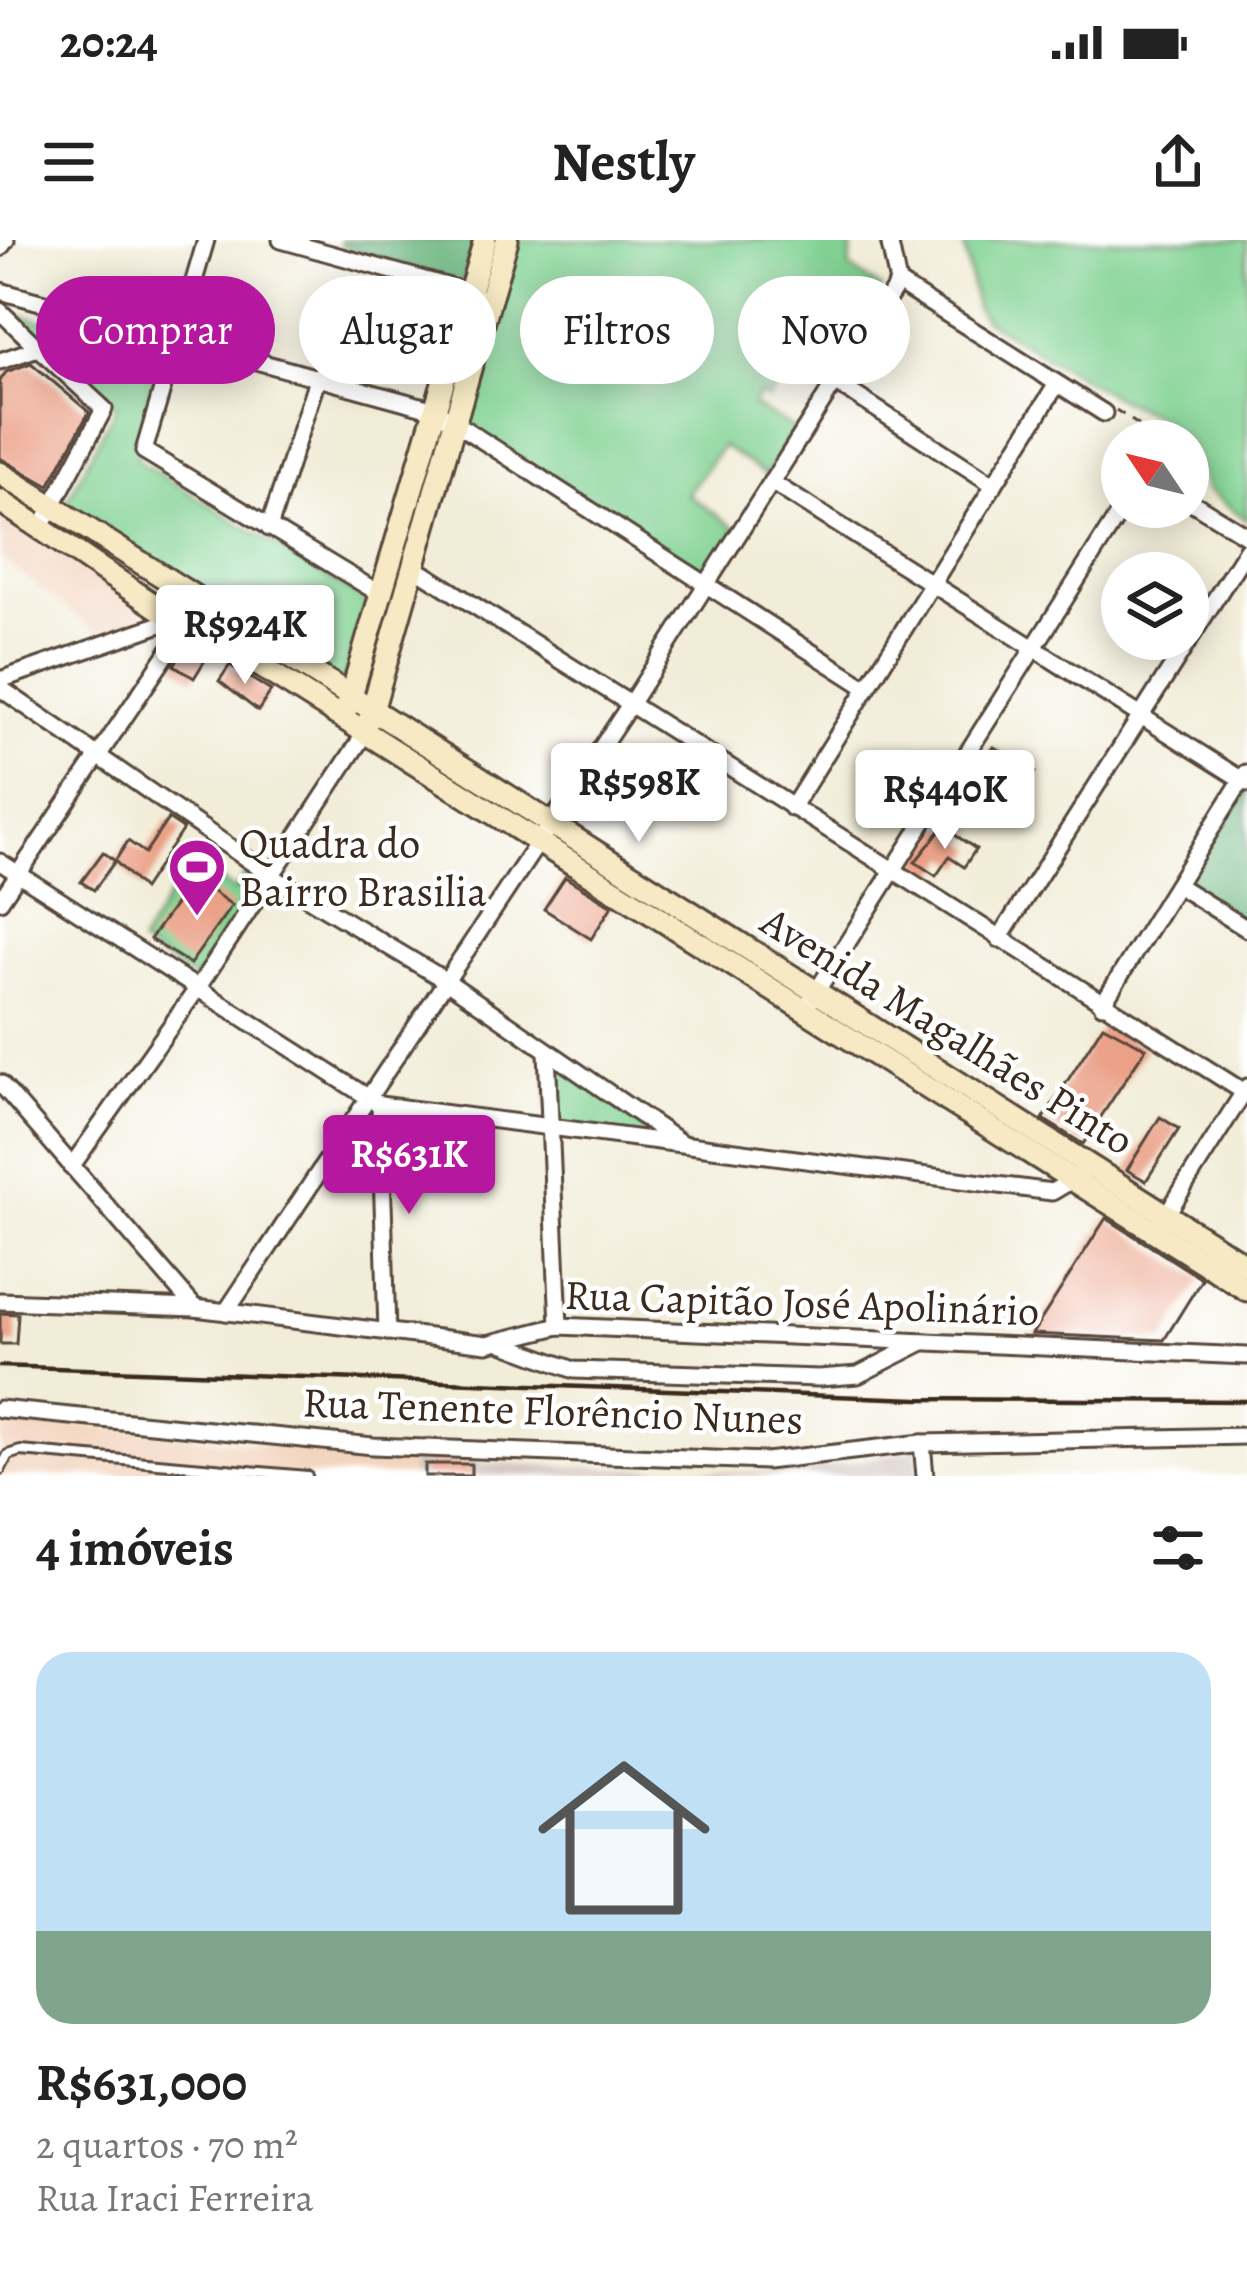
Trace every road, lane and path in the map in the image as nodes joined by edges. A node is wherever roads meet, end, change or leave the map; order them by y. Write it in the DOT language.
graph roads {
  1 [pos="5,240"];
  2 [pos="206,240"];
  3 [pos="281,240"];
  4 [pos="485,240"];
  5 [pos="508,240"];
  6 [pos="890,240"];
  7 [pos="327,246"];
  8 [pos="0,248"];
  9 [pos="195,276"];
  10 [pos="419,276"];
  11 [pos="482,276"];
  12 [pos="490,276"];
  13 [pos="897,276"];
  14 [pos="0,291"];
  15 [pos="910,291"];
  16 [pos="36,301"];
  17 [pos="0,311"];
  18 [pos="36,346"];
  19 [pos="36,349"];
  20 [pos="0,361"];
  21 [pos="1057,383"];
  22 [pos="77,384"];
  23 [pos="163,384"];
  24 [pos="314,384"];
  25 [pos="345,384"];
  26 [pos="445,384"];
  27 [pos="462,384"];
  28 [pos="834,384"];
  29 [pos="838,384"];
  30 [pos="435,410"];
  31 [pos="1104,413"];
  32 [pos="1132,420"];
  33 [pos="454,423"];
  34 [pos="0,473"];
  35 [pos="771,482"];
  36 [pos="994,485"];
  37 [pos="0,501"];
  38 [pos="54,508"];
  39 [pos="1209,513"];
  40 [pos="41,527"];
  41 [pos="269,528"];
  42 [pos="1110,528"];
  43 [pos="1247,536"];
  44 [pos="1247,549"];
  45 [pos="415,568"];
  46 [pos="932,584"];
  47 [pos="706,585"];
  48 [pos="382,595"];
  49 [pos="200,600"];
  50 [pos="182,621"];
  51 [pos="1034,648"];
  52 [pos="0,684"];
  53 [pos="867,688"];
  54 [pos="352,697"];
  55 [pos="631,703"];
  56 [pos="373,710"];
  57 [pos="1141,716"];
  58 [pos="343,719"];
  59 [pos="365,733"];
  60 [pos="95,758"];
  61 [pos="1245,778"];
  62 [pos="482,779"];
  63 [pos="468,799"];
  64 [pos="792,808"];
  65 [pos="544,833"];
  66 [pos="0,862"];
  67 [pos="17,873"];
  68 [pos="894,873"];
  69 [pos="273,877"];
  70 [pos="1177,885"];
  71 [pos="0,902"];
  72 [pos="1247,928"];
  73 [pos="998,939"];
  74 [pos="448,982"];
  75 [pos="197,988"];
  76 [pos="817,992"];
  77 [pos="1102,1005"];
  78 [pos="803,1013"];
  79 [pos="547,1052"];
  80 [pos="0,1083"];
  81 [pos="1246,1089"];
  82 [pos="375,1101"];
  83 [pos="550,1126"];
  84 [pos="686,1147"];
  85 [pos="71,1168"];
  86 [pos="1081,1173"];
  87 [pos="1161,1224"];
  88 [pos="1247,1266"];
  89 [pos="1247,1290"];
  90 [pos="0,1301"];
  91 [pos="195,1308"];
  92 [pos="226,1312"];
  93 [pos="560,1326"];
  94 [pos="387,1332"];
  95 [pos="923,1342"];
  96 [pos="502,1343"];
  97 [pos="1247,1356"];
  98 [pos="0,1409"];
  99 [pos="1247,1436"];
  100 [pos="922,1443"];
  101 [pos="0,1470"];
  102 [pos="218,1473"];
  103 [pos="307,1476"];
  104 [pos="925,1476"];
  1 -- 8 [label="street"];
  2 -- 9 [label="street"];
  3 -- 7 [label="street"];
  4 -- 11 [label="main road"];
  5 -- 12 [label="main road"];
  6 -- 13 [label="street"];
  7 -- 10 [label="street"];
  14 -- 16 [label="street"];
  15 -- 21 [label="street"];
  17 -- 18 [label="street"];
  19 -- 20 [label="street"];
  21 -- 31 [label="street"];
  21 -- 36 [label="street"];
  22 -- 38 [label="street"];
  23 -- 41 [label="street"];
  24 -- 41 [label="street"];
  25 -- 30 [label="street"];
  26 -- 30 [label="main road"];
  27 -- 33 [label="main road"];
  28 -- 35 [label="street"];
  29 -- 36 [label="street"];
  30 -- 33 [label="street"];
  30 -- 48 [label="main road"];
  31 -- 32 [label="path"];
  33 -- 45 [label="main road"];
  33 -- 47 [label="street"];
  34 -- 38 [label="main road, Avenida Magalhães Pinto"];
  35 -- 46 [label="street"];
  35 -- 47 [label="street"];
  36 -- 46 [label="street"];
  37 -- 40 [label="main road, Avenida Magalhães Pinto"];
  38 -- 40 [label="street"];
  38 -- 49 [label="main road, Avenida Magalhães Pinto"];
  39 -- 43 [label="street"];
  40 -- 50 [label="main road, Avenida Magalhães Pinto"];
  41 -- 48 [label="street"];
  42 -- 51 [label="street"];
  44 -- 57 [label="street"];
  45 -- 55 [label="street"];
  45 -- 56 [label="main road"];
  46 -- 51 [label="street"];
  46 -- 53 [label="street"];
  47 -- 53 [label="street"];
  47 -- 55 [label="street"];
  48 -- 54 [label="main road"];
  49 -- 50 [label="street"];
  49 -- 54 [label="main road, Avenida Magalhães Pinto"];
  50 -- 52 [label="street"];
  50 -- 58 [label="main road, Avenida Magalhães Pinto"];
  50 -- 60 [label="street"];
  51 -- 57 [label="street"];
  51 -- 68 [label="street"];
  52 -- 60 [label="street"];
  53 -- 64 [label="street"];
  54 -- 56 [label="main road, Avenida Magalhães Pinto"];
  54 -- 58 [label="main road"];
  55 -- 64 [label="street"];
  55 -- 65 [label="street"];
  56 -- 59 [label="main road"];
  56 -- 62 [label="main road, Avenida Magalhães Pinto"];
  57 -- 61 [label="street"];
  57 -- 73 [label="street"];
  58 -- 59 [label="main road, Avenida Magalhães Pinto"];
  59 -- 63 [label="main road, Avenida Magalhães Pinto"];
  59 -- 69 [label="street"];
  60 -- 67 [label="street"];
  60 -- 69 [label="street"];
  61 -- 70 [label="street"];
  62 -- 63 [label="main road"];
  62 -- 65 [label="main road, Avenida Magalhães Pinto"];
  63 -- 65 [label="main road, Avenida Magalhães Pinto"];
  64 -- 68 [label="street"];
  65 -- 74 [label="street"];
  65 -- 76 [label="main road, Avenida Magalhães Pinto"];
  65 -- 78 [label="main road, Avenida Magalhães Pinto"];
  66 -- 67 [label="street"];
  67 -- 71 [label="street"];
  67 -- 75 [label="street"];
  68 -- 73 [label="street"];
  68 -- 76 [label="street"];
  69 -- 74 [label="street"];
  69 -- 75 [label="street"];
  70 -- 72 [label="street"];
  70 -- 77 [label="street"];
  73 -- 77 [label="street"];
  74 -- 79 [label="street"];
  74 -- 82 [label="street"];
  75 -- 82 [label="street"];
  75 -- 85 [label="street"];
  76 -- 78 [label="street"];
  76 -- 86 [label="main road, Avenida Magalhães Pinto"];
  77 -- 81 [label="street"];
  78 -- 86 [label="main road, Avenida Magalhães Pinto"];
  79 -- 83 [label="street"];
  79 -- 84 [label="street"];
  80 -- 85 [label="street"];
  81 -- 87 [label="street"];
  82 -- 83 [label="street"];
  82 -- 92 [label="street"];
  82 -- 94 [label="street"];
  83 -- 84 [label="street"];
  83 -- 93 [label="street"];
  84 -- 86 [label="street"];
  85 -- 91 [label="street"];
  86 -- 87 [label="main road, Avenida Magalhães Pinto"];
  87 -- 88 [label="main road, Avenida Magalhães Pinto"];
  87 -- 89 [label="main road, Avenida Magalhães Pinto"];
  90 -- 91 [label="street, Rua Capitão José Apolinário"];
  91 -- 92 [label="street, Rua Capitão José Apolinário"];
  92 -- 94 [label="street, Rua Capitão José Apolinário"];
  93 -- 95 [label="street, Rua Capitão José Apolinário"];
  93 -- 96 [label="street, Rua Capitão José Apolinário"];
  94 -- 96 [label="street, Rua Capitão José Apolinário"];
  95 -- 96 [label="street"];
  95 -- 97 [label="street, Rua Capitão José Apolinário"];
  98 -- 100 [label="street, Rua Tenente Florêncio Nunes"];
  99 -- 100 [label="street, Rua Tenente Florêncio Nunes"];
  100 -- 104 [label="street"];
  101 -- 102 [label="lane"];
  102 -- 103 [label="lane"];
}
